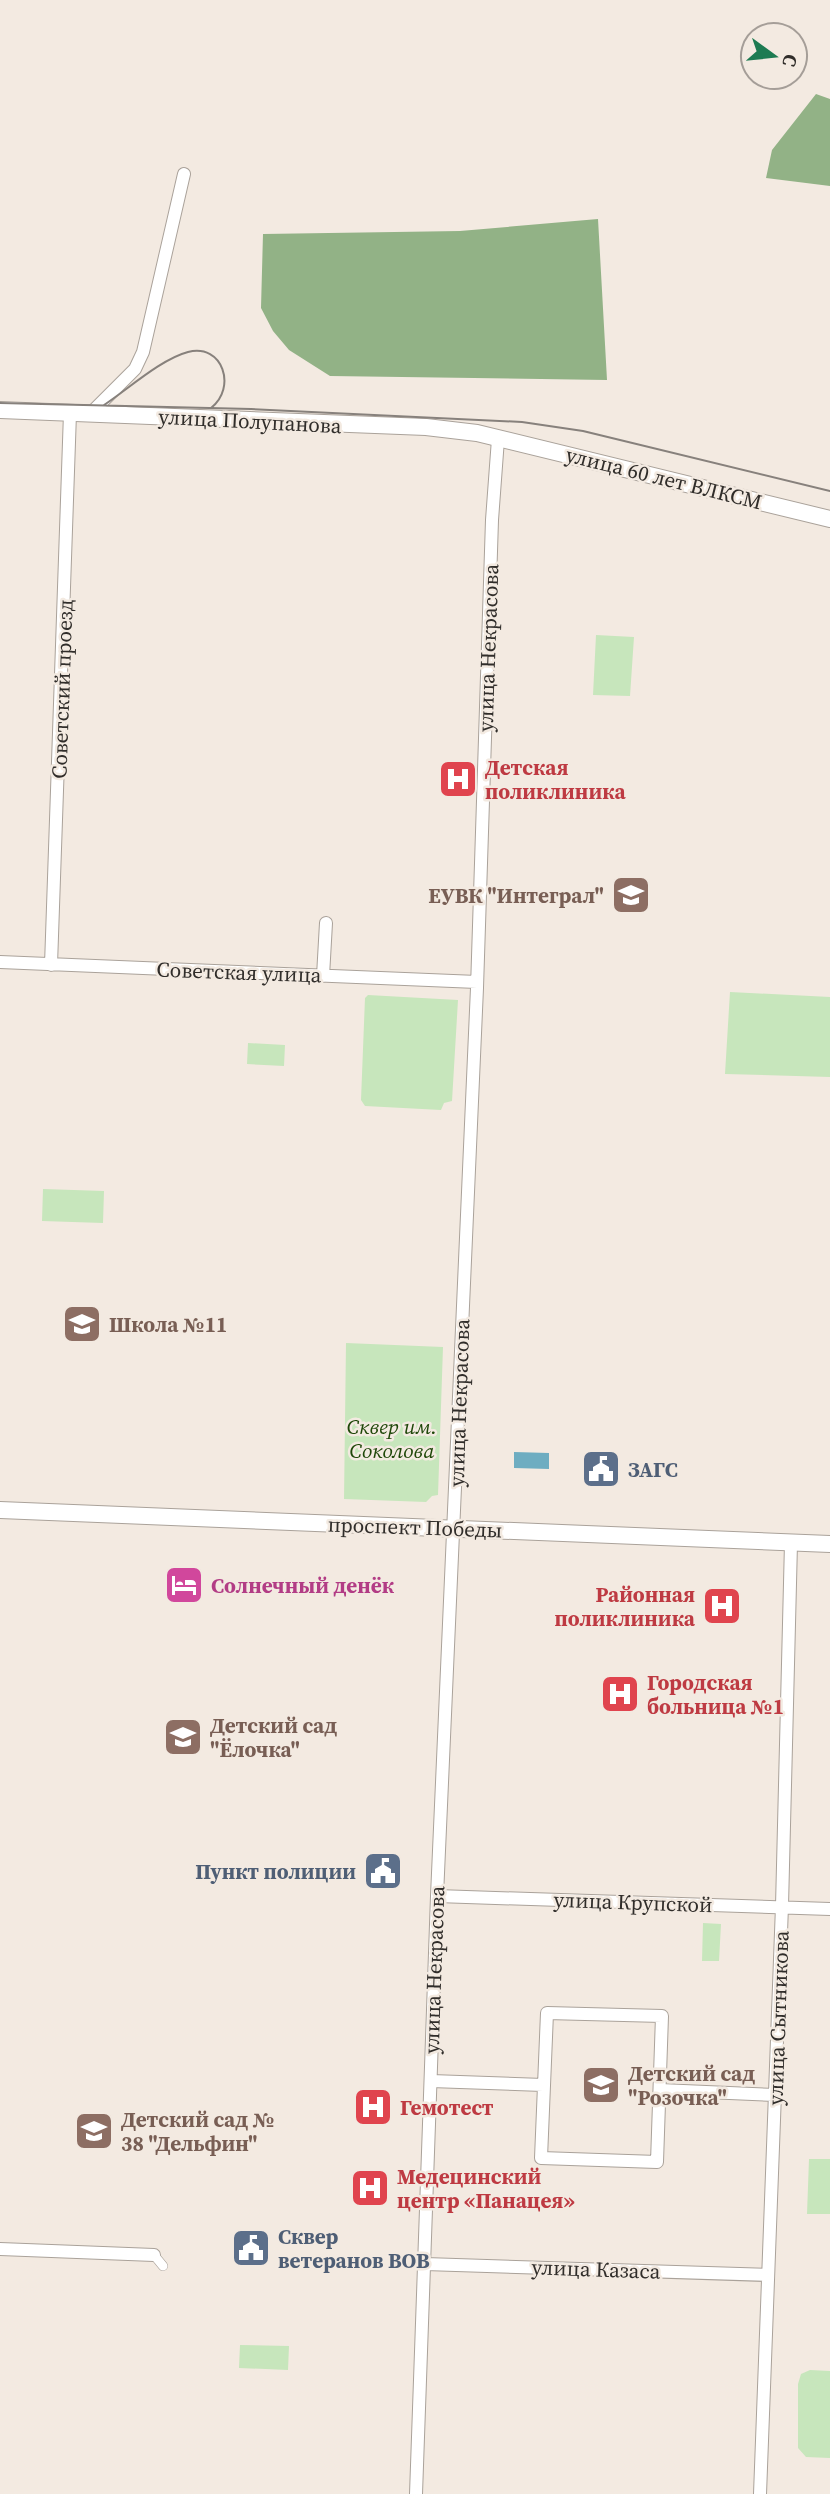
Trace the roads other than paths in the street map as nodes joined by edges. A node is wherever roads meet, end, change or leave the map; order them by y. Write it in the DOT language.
graph roads {
  1 [pos="184,174"];
  2 [pos="0,410"];
  3 [pos="70,413"];
  4 [pos="92,413"];
  5 [pos="498,439"];
  6 [pos="830,519"];
  7 [pos="326,923"];
  8 [pos="0,962"];
  9 [pos="51,965"];
  10 [pos="323,976"];
  11 [pos="477,982"];
  12 [pos="0,1510"];
  13 [pos="454,1529"];
  14 [pos="791,1543"];
  15 [pos="830,1544"];
  16 [pos="437,1896"];
  17 [pos="782,1906"];
  18 [pos="830,1909"];
  19 [pos="430,2081"];
  20 [pos="543,2085"];
  21 [pos="660,2090"];
  22 [pos="775,2095"];
  23 [pos="0,2249"];
  24 [pos="159,2261"];
  25 [pos="425,2264"];
  26 [pos="768,2275"];
  27 [pos="416,2494"];
  28 [pos="760,2494"];
  1 -- 4 [label="street"];
  2 -- 3 [label="street, улица Полупанова"];
  3 -- 4 [label="street, улица Полупанова"];
  3 -- 9 [label="street, Советский проезд"];
  4 -- 5 [label="street, улица Полупанова"];
  5 -- 6 [label="street, улица 60 лет ВЛКСМ"];
  5 -- 11 [label="street, улица Некрасова"];
  7 -- 10 [label="street"];
  8 -- 9 [label="street, Советская улица"];
  9 -- 10 [label="street, Советская улица"];
  10 -- 11 [label="street, Советская улица"];
  11 -- 13 [label="street, улица Некрасова"];
  12 -- 13 [label="street, проспект Победы"];
  13 -- 14 [label="street, проспект Победы"];
  13 -- 16 [label="street, улица Некрасова"];
  14 -- 15 [label="street, проспект Победы"];
  14 -- 17 [label="street, улица Сытникова"];
  16 -- 17 [label="street, улица Крупской"];
  16 -- 19 [label="street, улица Некрасова"];
  17 -- 18 [label="street, улица Крупской"];
  17 -- 22 [label="street, улица Сытникова"];
  19 -- 20 [label="street"];
  19 -- 25 [label="street, улица Некрасова"];
  20 -- 21 [label="street"];
  20 -- 21 [label="street"];
  21 -- 22 [label="street"];
  22 -- 26 [label="street, улица Сытникова"];
  23 -- 24 [label="street"];
  25 -- 26 [label="street, улица Казаса"];
  25 -- 27 [label="street, улица Некрасова"];
  26 -- 28 [label="street, улица Сытникова"];
}
